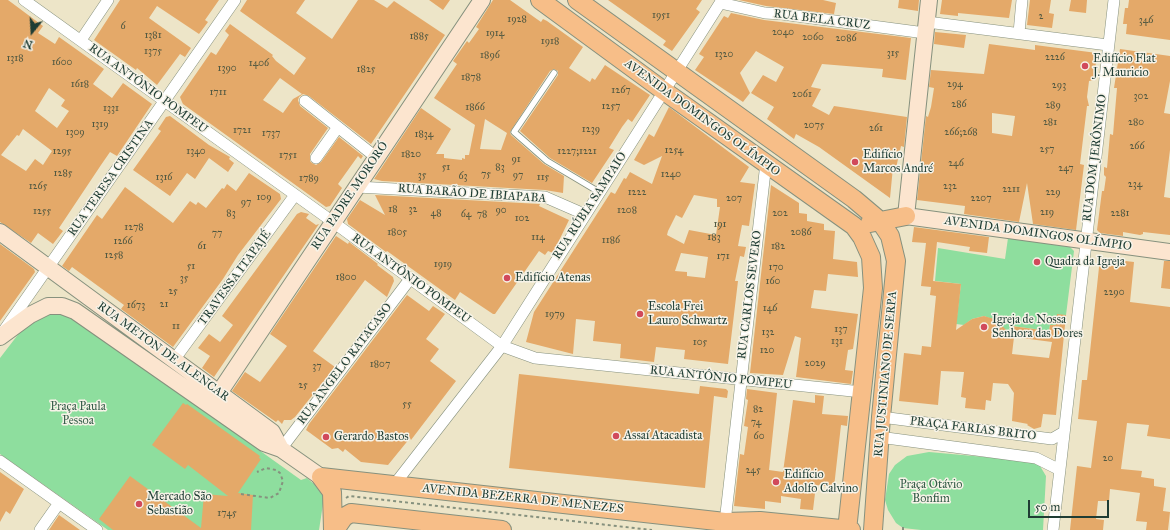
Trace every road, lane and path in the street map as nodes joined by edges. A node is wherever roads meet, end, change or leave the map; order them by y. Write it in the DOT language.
graph roads {
  1 [pos="24,0"];
  2 [pos="108,0"];
  3 [pos="235,0"];
  4 [pos="482,0"];
  5 [pos="540,0"];
  6 [pos="577,0"];
  7 [pos="929,0"];
  8 [pos="1022,0"];
  9 [pos="1114,0"];
  10 [pos="721,1"];
  11 [pos="926,27"];
  12 [pos="1018,32"];
  13 [pos="81,40"];
  14 [pos="1108,45"];
  15 [pos="554,72"];
  16 [pos="677,72"];
  17 [pos="664,91"];
  18 [pos="165,101"];
  19 [pos="305,101"];
  20 [pos="338,127"];
  21 [pos="316,158"];
  22 [pos="377,158"];
  23 [pos="766,163"];
  24 [pos="787,178"];
  25 [pos="357,186"];
  26 [pos="599,192"];
  27 [pos="295,195"];
  28 [pos="584,214"];
  29 [pos="906,216"];
  30 [pos="333,222"];
  31 [pos="885,228"];
  32 [pos="0,232"];
  33 [pos="862,237"];
  34 [pos="1085,241"];
  35 [pos="1170,252"];
  36 [pos="871,257"];
  37 [pos="48,268"];
  38 [pos="410,279"];
  39 [pos="0,336"];
  40 [pos="502,346"];
  41 [pos="174,360"];
  42 [pos="740,380"];
  43 [pos="862,392"];
  44 [pos="218,393"];
  45 [pos="881,417"];
  46 [pos="1064,432"];
  47 [pos="879,437"];
  48 [pos="281,449"];
  49 [pos="0,461"];
  50 [pos="1060,470"];
  51 [pos="257,472"];
  52 [pos="321,478"];
  53 [pos="394,485"];
  54 [pos="369,491"];
  55 [pos="241,494"];
  56 [pos="349,496"];
  57 [pos="59,503"];
  58 [pos="725,522"];
  59 [pos="903,526"];
  60 [pos="751,528"];
  61 [pos="491,529"];
  62 [pos="40,530"];
  63 [pos="97,530"];
  64 [pos="334,530"];
  65 [pos="652,530"];
  66 [pos="847,530"];
  67 [pos="851,530"];
  68 [pos="873,530"];
  69 [pos="903,530"];
  70 [pos="1053,530"];
  1 -- 13 [label="street, RUA ANTÔNIO POMPEU"];
  2 -- 13 [label="street"];
  3 -- 18 [label="street, RUA TERESA CRISTINA"];
  4 -- 22 [label="street, RUA PADRE MORORÓ"];
  5 -- 17 [label="main road, AVENIDA DOMINGOS OLÍMPIO"];
  6 -- 16 [label="main road, AVENIDA DOMINGOS OLÍMPIO"];
  7 -- 11 [label="street"];
  8 -- 12 [label="street"];
  9 -- 14 [label="street, RUA DOM JERÔNIMO"];
  10 -- 11 [label="street, RUA BELA CRUZ"];
  10 -- 16 [label="street, RUA RÚBIA SAMPAIO"];
  11 -- 12 [label="street, RUA BELA CRUZ"];
  11 -- 29 [label="street"];
  12 -- 14 [label="street, RUA BELA CRUZ"];
  13 -- 18 [label="street, RUA ANTÔNIO POMPEU"];
  14 -- 34 [label="street, RUA DOM JERÔNIMO"];
  15 -- 26 [label="lane"];
  16 -- 17 [label="street, RUA RÚBIA SAMPAIO"];
  16 -- 31 [label="main road, AVENIDA DOMINGOS OLÍMPIO"];
  17 -- 23 [label="main road, AVENIDA DOMINGOS OLÍMPIO"];
  17 -- 26 [label="street, RUA RÚBIA SAMPAIO"];
  18 -- 27 [label="street, RUA ANTÔNIO POMPEU"];
  18 -- 37 [label="street, RUA TERESA CRISTINA"];
  19 -- 20 [label="street"];
  20 -- 21 [label="street"];
  20 -- 22 [label="street"];
  22 -- 25 [label="street, RUA PADRE MORORÓ"];
  23 -- 24 [label="main road, AVENIDA DOMINGOS OLÍMPIO"];
  23 -- 42 [label="street, RUA CARLOS SEVERO"];
  24 -- 31 [label="main road"];
  24 -- 33 [label="main road, AVENIDA DOMINGOS OLÍMPIO"];
  25 -- 28 [label="street, RUA BARÃO DE IBIAPABA"];
  25 -- 30 [label="street, RUA PADRE MORORÓ"];
  26 -- 28 [label="street, RUA RÚBIA SAMPAIO"];
  27 -- 30 [label="street, RUA ANTÔNIO POMPEU"];
  27 -- 41 [label="street, TRAVESSA ITAPAJÉ"];
  28 -- 40 [label="street, RUA RÚBIA SAMPAIO"];
  29 -- 31 [label="main road"];
  29 -- 34 [label="street, AVENIDA DOMINGOS OLÍMPIO"];
  30 -- 38 [label="street, RUA ANTÔNIO POMPEU"];
  30 -- 44 [label="street, RUA PADRE MORORÓ"];
  31 -- 36 [label="main road"];
  31 -- 45 [label="main road, RUA JUSTINIANO DE SERPA"];
  32 -- 37 [label="street, RUA METON DE ALENCAR"];
  33 -- 36 [label="main road, RUA JUSTINIANO DE SERPA"];
  34 -- 35 [label="street, AVENIDA DOMINGOS OLÍMPIO"];
  34 -- 46 [label="street, RUA DOM JERÔNIMO"];
  36 -- 43 [label="main road, RUA JUSTINIANO DE SERPA"];
  37 -- 39 [label="street, RUA TERESA CRISTINA"];
  37 -- 41 [label="street, RUA METON DE ALENCAR"];
  38 -- 40 [label="street, RUA ANTÔNIO POMPEU"];
  38 -- 48 [label="street, RUA ÂNGELO RATACASO"];
  39 -- 48 [label="street"];
  40 -- 42 [label="street, RUA ANTÔNIO POMPEU"];
  40 -- 53 [label="street, RUA RÚBIA SAMPAIO"];
  41 -- 44 [label="street, RUA METON DE ALENCAR"];
  42 -- 43 [label="street, RUA ANTÔNIO POMPEU"];
  42 -- 58 [label="street, RUA CARLOS SEVERO"];
  43 -- 66 [label="main road, RUA JUSTINIANO DE SERPA"];
  44 -- 48 [label="street, RUA METON DE ALENCAR"];
  45 -- 46 [label="street, PRAÇA FARIAS BRITO"];
  45 -- 47 [label="main road, RUA JUSTINIANO DE SERPA"];
  46 -- 50 [label="street, RUA DOM JERÔNIMO"];
  47 -- 50 [label="street, PRAÇA FARIAS BRITO"];
  47 -- 68 [label="main road, RUA JUSTINIANO DE SERPA"];
  48 -- 52 [label="street, RUA METON DE ALENCAR"];
  49 -- 57 [label="street"];
  50 -- 70 [label="street, RUA DOM JERÔNIMO"];
  51 -- 55 [label="path"];
  52 -- 54 [label="main road, AVENIDA BEZERRA DE MENEZES"];
  52 -- 64 [label="main road"];
  53 -- 54 [label="main road, AVENIDA BEZERRA DE MENEZES"];
  53 -- 58 [label="main road, AVENIDA BEZERRA DE MENEZES"];
  54 -- 56 [label="path, AVENIDA BEZERRA DE MENEZES"];
  54 -- 65 [label="path, AVENIDA BEZERRA DE MENEZES"];
  57 -- 62 [label="street"];
  57 -- 63 [label="street"];
  58 -- 60 [label="lane, AVENIDA BEZERRA DE MENEZES"];
  58 -- 66 [label="main road, AVENIDA BEZERRA DE MENEZES"];
  59 -- 69 [label="path"];
  61 -- 64 [label="main road"];
  66 -- 67 [label="main road, AVENIDA BEZERRA DE MENEZES"];
}
